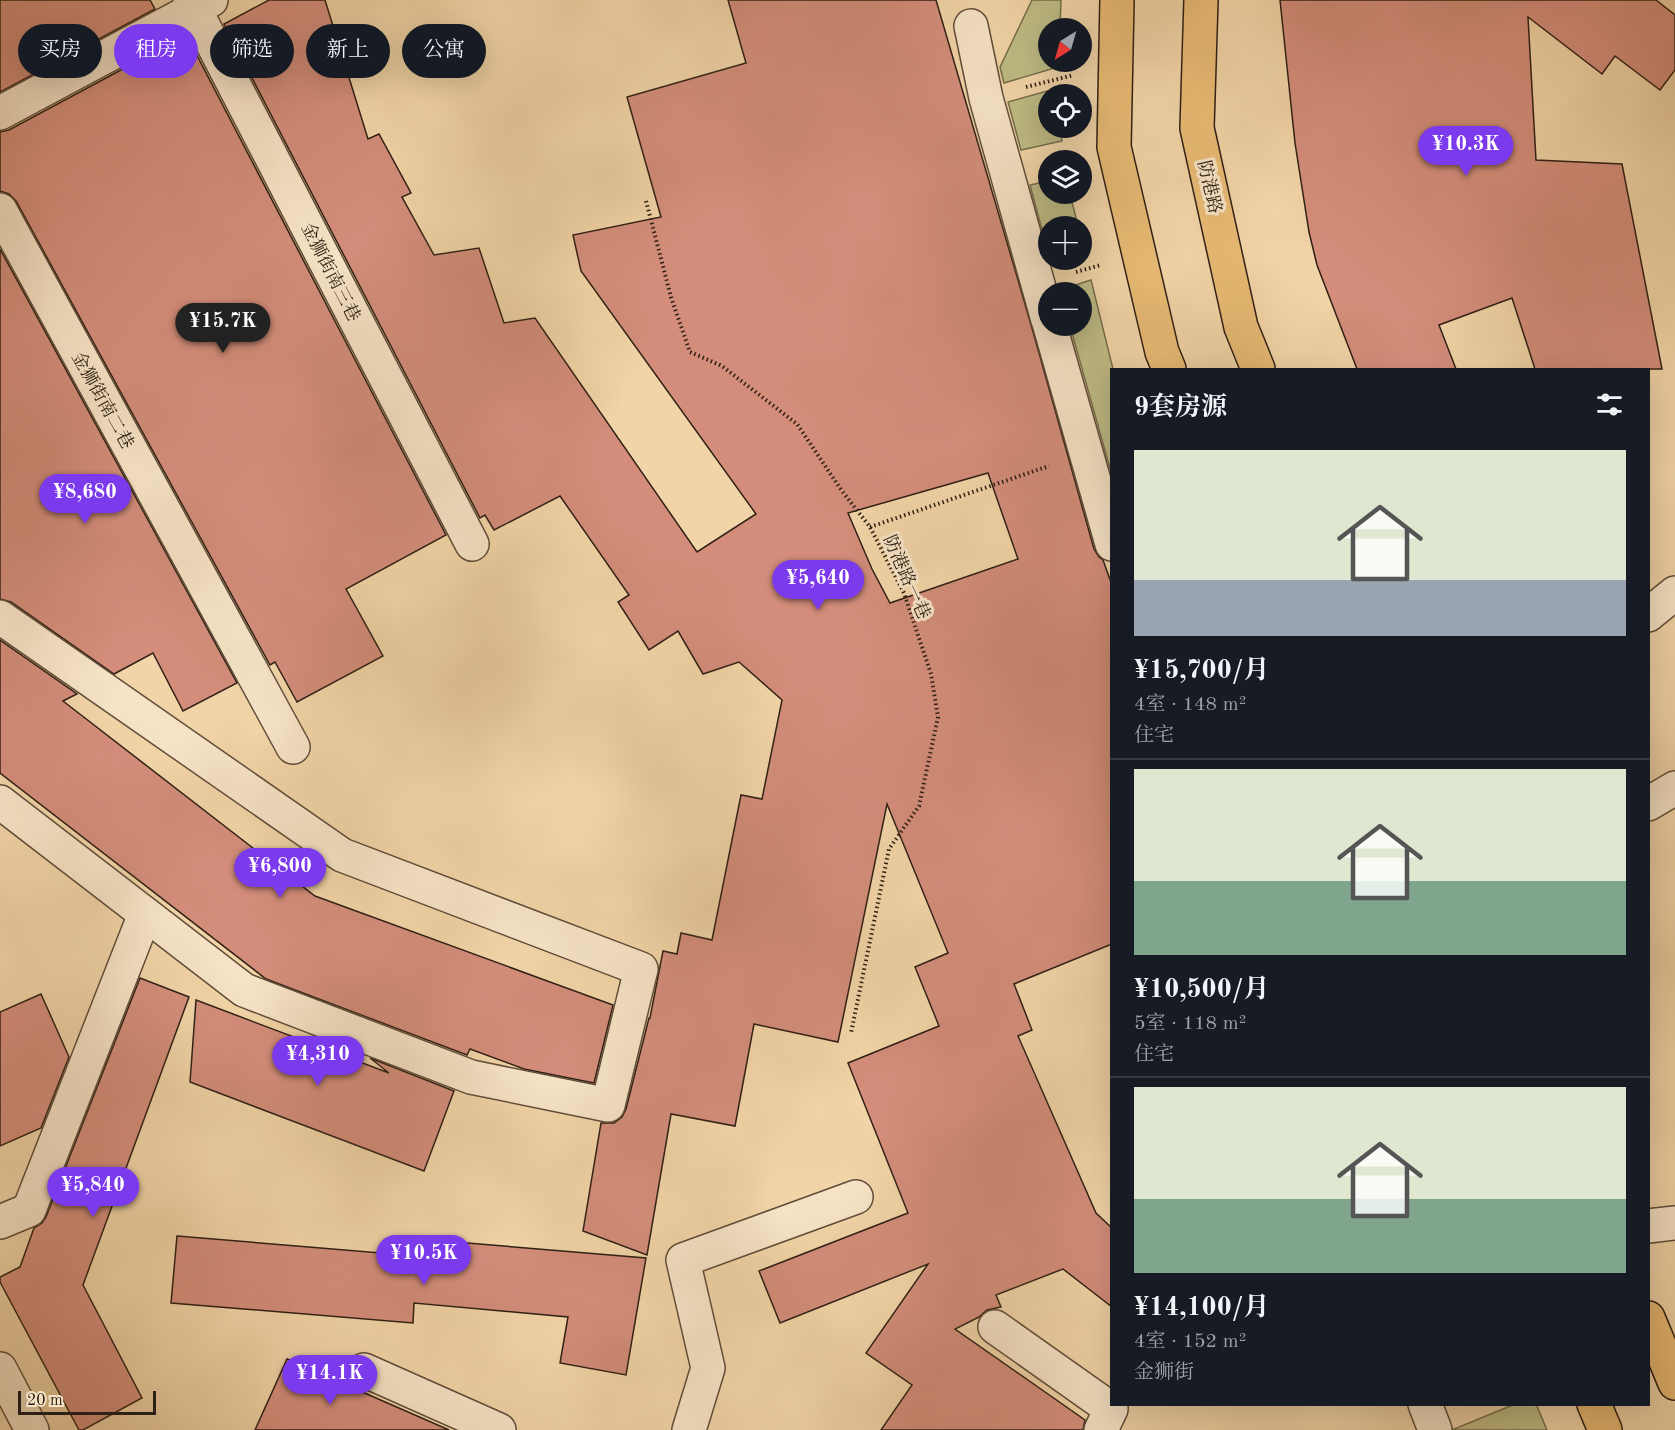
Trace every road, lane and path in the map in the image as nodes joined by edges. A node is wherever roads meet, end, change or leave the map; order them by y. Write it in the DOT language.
graph roads {
  1 [pos="1117,0"];
  2 [pos="1201,0"];
  3 [pos="198,3"];
  4 [pos="971,26"];
  5 [pos="1077,74"];
  6 [pos="986,98"];
  7 [pos="0,113"];
  8 [pos="646,201"];
  9 [pos="0,210"];
  10 [pos="1038,284"];
  11 [pos="1053,336"];
  12 [pos="1169,368"];
  13 [pos="1258,368"];
  14 [pos="1087,453"];
  15 [pos="870,527"];
  16 [pos="1110,537"];
  17 [pos="472,544"];
  18 [pos="1675,593"];
  19 [pos="1650,613"];
  20 [pos="0,617"];
  21 [pos="293,747"];
  22 [pos="1675,788"];
  23 [pos="0,802"];
  24 [pos="1650,803"];
  25 [pos="145,914"];
  26 [pos="851,1034"];
  27 [pos="856,1197"];
  28 [pos="0,1222"];
  29 [pos="1675,1223"];
  30 [pos="1650,1226"];
  31 [pos="1650,1323"];
  32 [pos="995,1327"];
  33 [pos="0,1369"];
  34 [pos="364,1370"];
  35 [pos="1675,1383"];
  36 [pos="8,1403"];
  37 [pos="1426,1406"];
  38 [pos="1595,1406"];
  39 [pos="32,1430"];
  40 [pos="499,1430"];
  41 [pos="689,1430"];
  42 [pos="1101,1430"];
  43 [pos="1435,1430"];
  44 [pos="1605,1430"];
  1 -- 12 [label="highway"];
  2 -- 13 [label="highway, 防港路"];
  3 -- 7 [label="street"];
  3 -- 17 [label="street, 金狮街南三巷"];
  4 -- 6 [label="street"];
  5 -- 6 [label="path"];
  6 -- 10 [label="street"];
  8 -- 15 [label="path, 防港路一巷"];
  9 -- 21 [label="street, 金狮街南二巷"];
  11 -- 14 [label="street"];
  14 -- 15 [label="path"];
  14 -- 16 [label="street"];
  15 -- 26 [label="path, 防港路一巷"];
  18 -- 19 [label="street"];
  20 -- 25 [label="street"];
  22 -- 24 [label="street"];
  23 -- 25 [label="street"];
  25 -- 28 [label="street"];
  27 -- 41 [label="street"];
  29 -- 30 [label="street"];
  31 -- 35 [label="highway"];
  32 -- 42 [label="street"];
  33 -- 36 [label="street"];
  34 -- 40 [label="street"];
  36 -- 39 [label="street"];
  37 -- 43 [label="street"];
  38 -- 44 [label="highway"];
}
